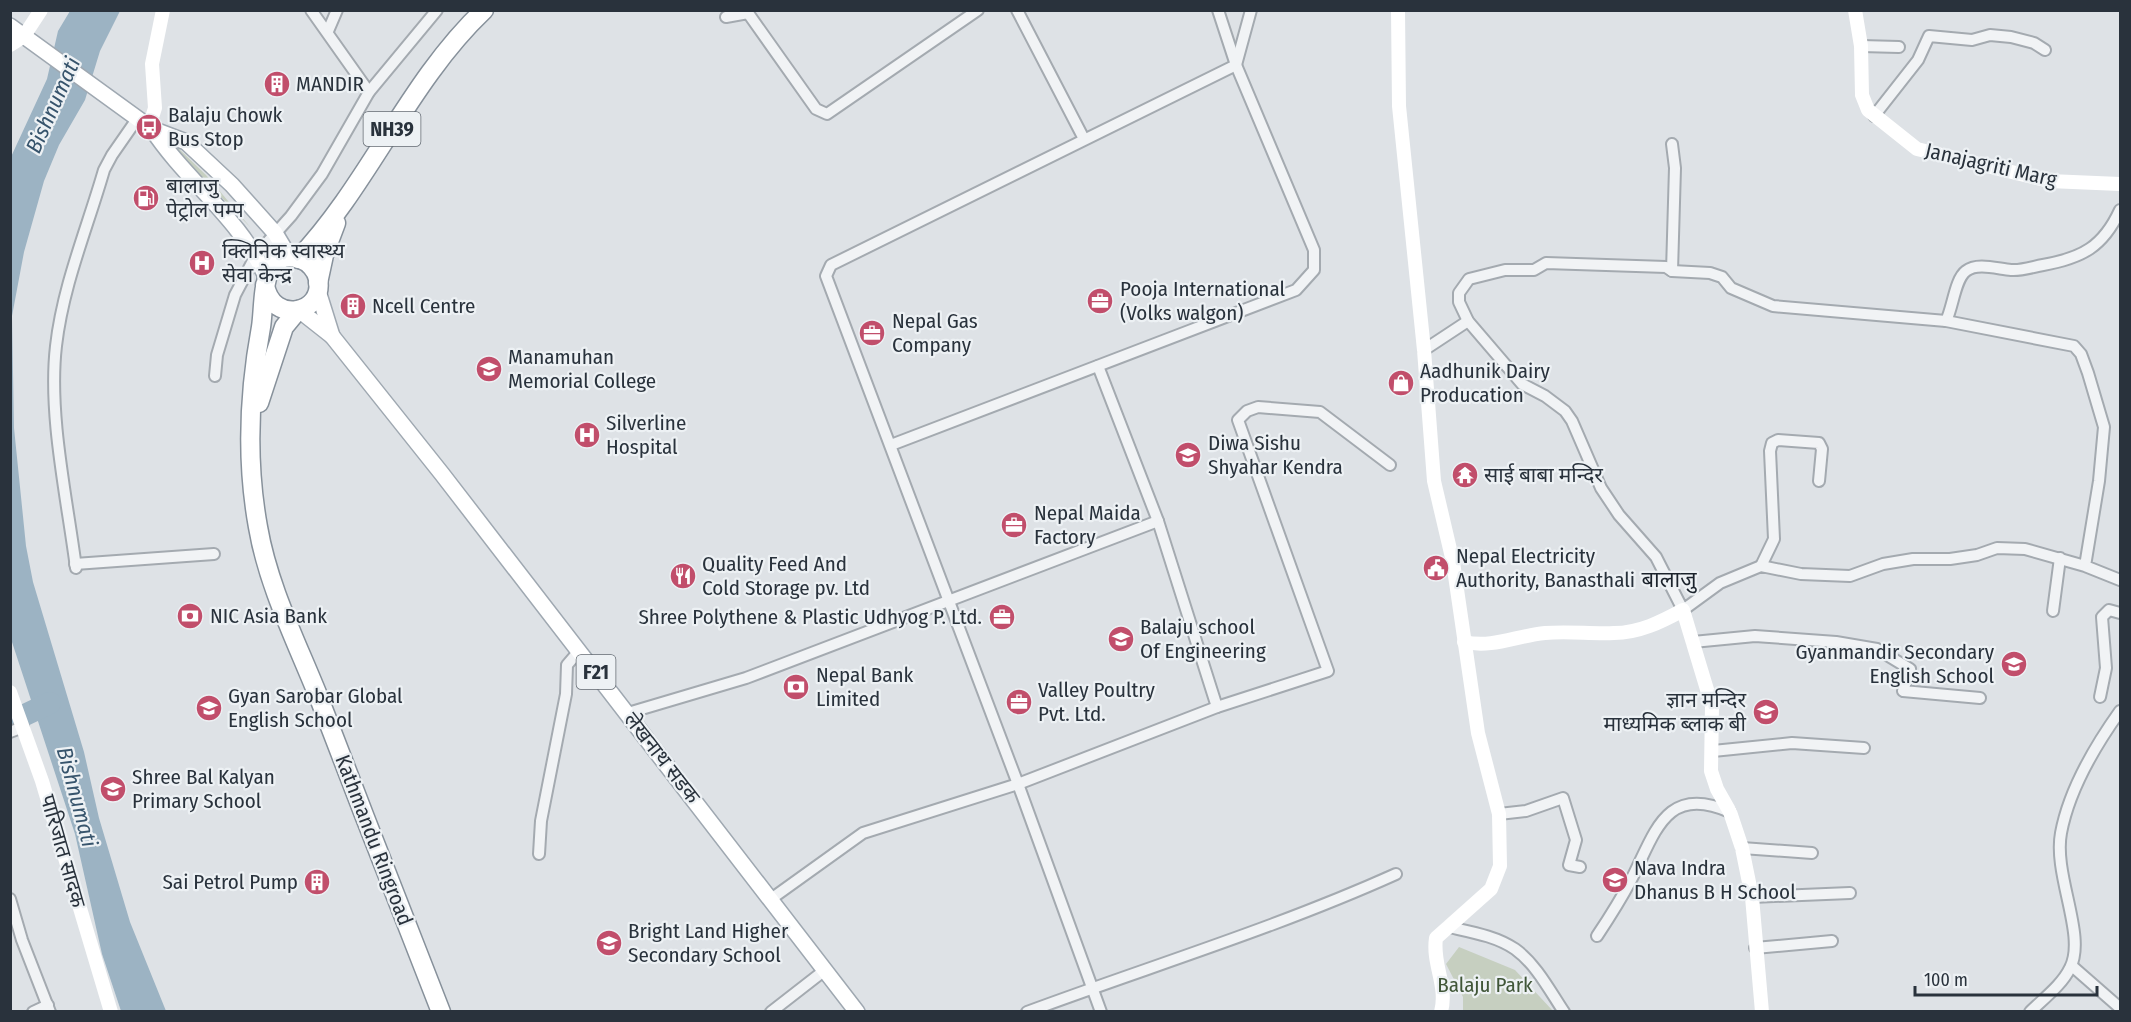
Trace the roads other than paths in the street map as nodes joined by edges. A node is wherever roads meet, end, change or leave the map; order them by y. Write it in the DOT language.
graph roads {
  1 [pos="41,10"];
  2 [pos="163,10"];
  3 [pos="311,10"];
  4 [pos="337,10"];
  5 [pos="437,10"];
  6 [pos="484,10"];
  7 [pos="978,10"];
  8 [pos="1017,10"];
  9 [pos="1218,10"];
  10 [pos="1251,10"];
  11 [pos="1398,10"];
  12 [pos="1855,10"];
  13 [pos="726,17"];
  14 [pos="10,26"];
  15 [pos="328,31"];
  16 [pos="24,36"];
  17 [pos="10,45"];
  18 [pos="1861,46"];
  19 [pos="1899,47"];
  20 [pos="2045,50"];
  21 [pos="1236,65"];
  22 [pos="369,92"];
  23 [pos="1874,116"];
  24 [pos="146,125"];
  25 [pos="1084,139"];
  26 [pos="1672,144"];
  27 [pos="2121,184"];
  28 [pos="345,202"];
  29 [pos="2121,210"];
  30 [pos="275,233"];
  31 [pos="256,255"];
  32 [pos="294,258"];
  33 [pos="1672,271"];
  34 [pos="265,281"];
  35 [pos="318,287"];
  36 [pos="298,310"];
  37 [pos="1468,321"];
  38 [pos="1946,321"];
  39 [pos="332,336"];
  40 [pos="1424,350"];
  41 [pos="1098,366"];
  42 [pos="215,376"];
  43 [pos="252,424"];
  44 [pos="891,445"];
  45 [pos="1390,465"];
  46 [pos="1819,480"];
  47 [pos="1158,520"];
  48 [pos="214,554"];
  49 [pos="2060,558"];
  50 [pos="1761,566"];
  51 [pos="2085,566"];
  52 [pos="2121,580"];
  53 [pos="948,602"];
  54 [pos="1683,610"];
  55 [pos="2053,611"];
  56 [pos="2121,613"];
  57 [pos="1464,642"];
  58 [pos="1693,642"];
  59 [pos="579,651"];
  60 [pos="10,692"];
  61 [pos="2100,697"];
  62 [pos="1980,698"];
  63 [pos="1216,707"];
  64 [pos="2121,711"];
  65 [pos="628,713"];
  66 [pos="17,719"];
  67 [pos="1864,748"];
  68 [pos="1713,751"];
  69 [pos="1018,784"];
  70 [pos="1730,812"];
  71 [pos="1499,814"];
  72 [pos="1742,848"];
  73 [pos="1812,853"];
  74 [pos="539,854"];
  75 [pos="1580,867"];
  76 [pos="1396,874"];
  77 [pos="1850,893"];
  78 [pos="1752,897"];
  79 [pos="10,899"];
  80 [pos="771,899"];
  81 [pos="1449,927"];
  82 [pos="1597,936"];
  83 [pos="1832,941"];
  84 [pos="1755,948"];
  85 [pos="2072,966"];
  86 [pos="825,970"];
  87 [pos="1092,988"];
  88 [pos="49,1008"];
  89 [pos="2121,1008"];
  90 [pos="33,1011"];
  91 [pos="111,1011"];
  92 [pos="441,1011"];
  93 [pos="771,1011"];
  94 [pos="857,1011"];
  95 [pos="1027,1011"];
  96 [pos="1101,1011"];
  97 [pos="1441,1011"];
  98 [pos="1564,1011"];
  99 [pos="1762,1011"];
  100 [pos="2030,1011"];
  1 -- 16 [label="street"];
  2 -- 24 [label="street"];
  3 -- 15 [label="street"];
  4 -- 15 [label="street"];
  5 -- 22 [label="street"];
  6 -- 28 [label="highway, NH39"];
  7 -- 13 [label="street"];
  8 -- 25 [label="street"];
  9 -- 21 [label="street"];
  10 -- 21 [label="street"];
  11 -- 40 [label="street"];
  12 -- 18 [label="street, Janajagriti Marg"];
  14 -- 16 [label="main road"];
  15 -- 22 [label="street"];
  16 -- 17 [label="street"];
  16 -- 24 [label="main road"];
  18 -- 19 [label="street"];
  18 -- 23 [label="street, Janajagriti Marg"];
  20 -- 23 [label="street"];
  21 -- 25 [label="street"];
  21 -- 41 [label="street"];
  22 -- 30 [label="street"];
  23 -- 27 [label="street, Janajagriti Marg"];
  24 -- 30 [label="main road"];
  24 -- 31 [label="main road"];
  24 -- 48 [label="street"];
  25 -- 44 [label="street"];
  26 -- 33 [label="street"];
  28 -- 32 [label="highway, NH39"];
  28 -- 35 [label="highway, NH39"];
  29 -- 38 [label="street"];
  30 -- 31 [label="street"];
  30 -- 32 [label="main road"];
  31 -- 34 [label="main road"];
  31 -- 42 [label="street"];
  32 -- 34 [label="highway, NH39"];
  32 -- 35 [label="highway"];
  33 -- 37 [label="street"];
  33 -- 38 [label="street"];
  34 -- 36 [label="highway"];
  34 -- 43 [label="highway, Kathmandu Ringroad"];
  35 -- 36 [label="highway, Kathmandu Ringroad"];
  35 -- 39 [label="main road, लेखनाथ सडक / F21"];
  36 -- 39 [label="main road, लेखनाथ सडक / F21"];
  36 -- 43 [label="highway, Kathmandu Ringroad"];
  37 -- 40 [label="street"];
  37 -- 54 [label="street"];
  38 -- 51 [label="street"];
  39 -- 59 [label="main road, लेखनाथ सडक / F21"];
  40 -- 57 [label="street"];
  41 -- 44 [label="street"];
  41 -- 47 [label="street"];
  43 -- 92 [label="highway, Kathmandu Ringroad"];
  44 -- 53 [label="street"];
  45 -- 63 [label="street"];
  46 -- 50 [label="street"];
  47 -- 53 [label="street"];
  47 -- 63 [label="street"];
  49 -- 50 [label="street"];
  49 -- 51 [label="street"];
  49 -- 55 [label="street"];
  50 -- 54 [label="street"];
  51 -- 52 [label="street"];
  53 -- 65 [label="street"];
  53 -- 69 [label="street"];
  54 -- 57 [label="street"];
  54 -- 58 [label="street"];
  56 -- 61 [label="street"];
  57 -- 71 [label="street"];
  58 -- 62 [label="street"];
  58 -- 68 [label="street"];
  59 -- 65 [label="main road, लेखनाथ सडक / F21"];
  59 -- 74 [label="street"];
  60 -- 66 [label="street, पारिजात सादक"];
  63 -- 69 [label="street"];
  64 -- 85 [label="street"];
  65 -- 80 [label="main road, लेखनाथ सडक / F21"];
  66 -- 91 [label="street, पारिजात सादक"];
  67 -- 68 [label="street"];
  68 -- 70 [label="street"];
  69 -- 80 [label="street"];
  69 -- 87 [label="street"];
  70 -- 72 [label="street"];
  70 -- 82 [label="street"];
  71 -- 75 [label="street"];
  71 -- 81 [label="street"];
  72 -- 73 [label="street"];
  72 -- 78 [label="street"];
  76 -- 87 [label="street"];
  77 -- 78 [label="street"];
  78 -- 84 [label="street"];
  79 -- 88 [label="street"];
  80 -- 86 [label="main road, लेखनाथ सडक / F21"];
  81 -- 97 [label="street"];
  81 -- 98 [label="street"];
  83 -- 84 [label="street"];
  84 -- 99 [label="street"];
  85 -- 89 [label="street"];
  85 -- 100 [label="street"];
  86 -- 93 [label="street"];
  86 -- 94 [label="main road, लेखनाथ सडक / F21"];
  87 -- 95 [label="street"];
  87 -- 96 [label="street"];
  88 -- 90 [label="street"];
}
